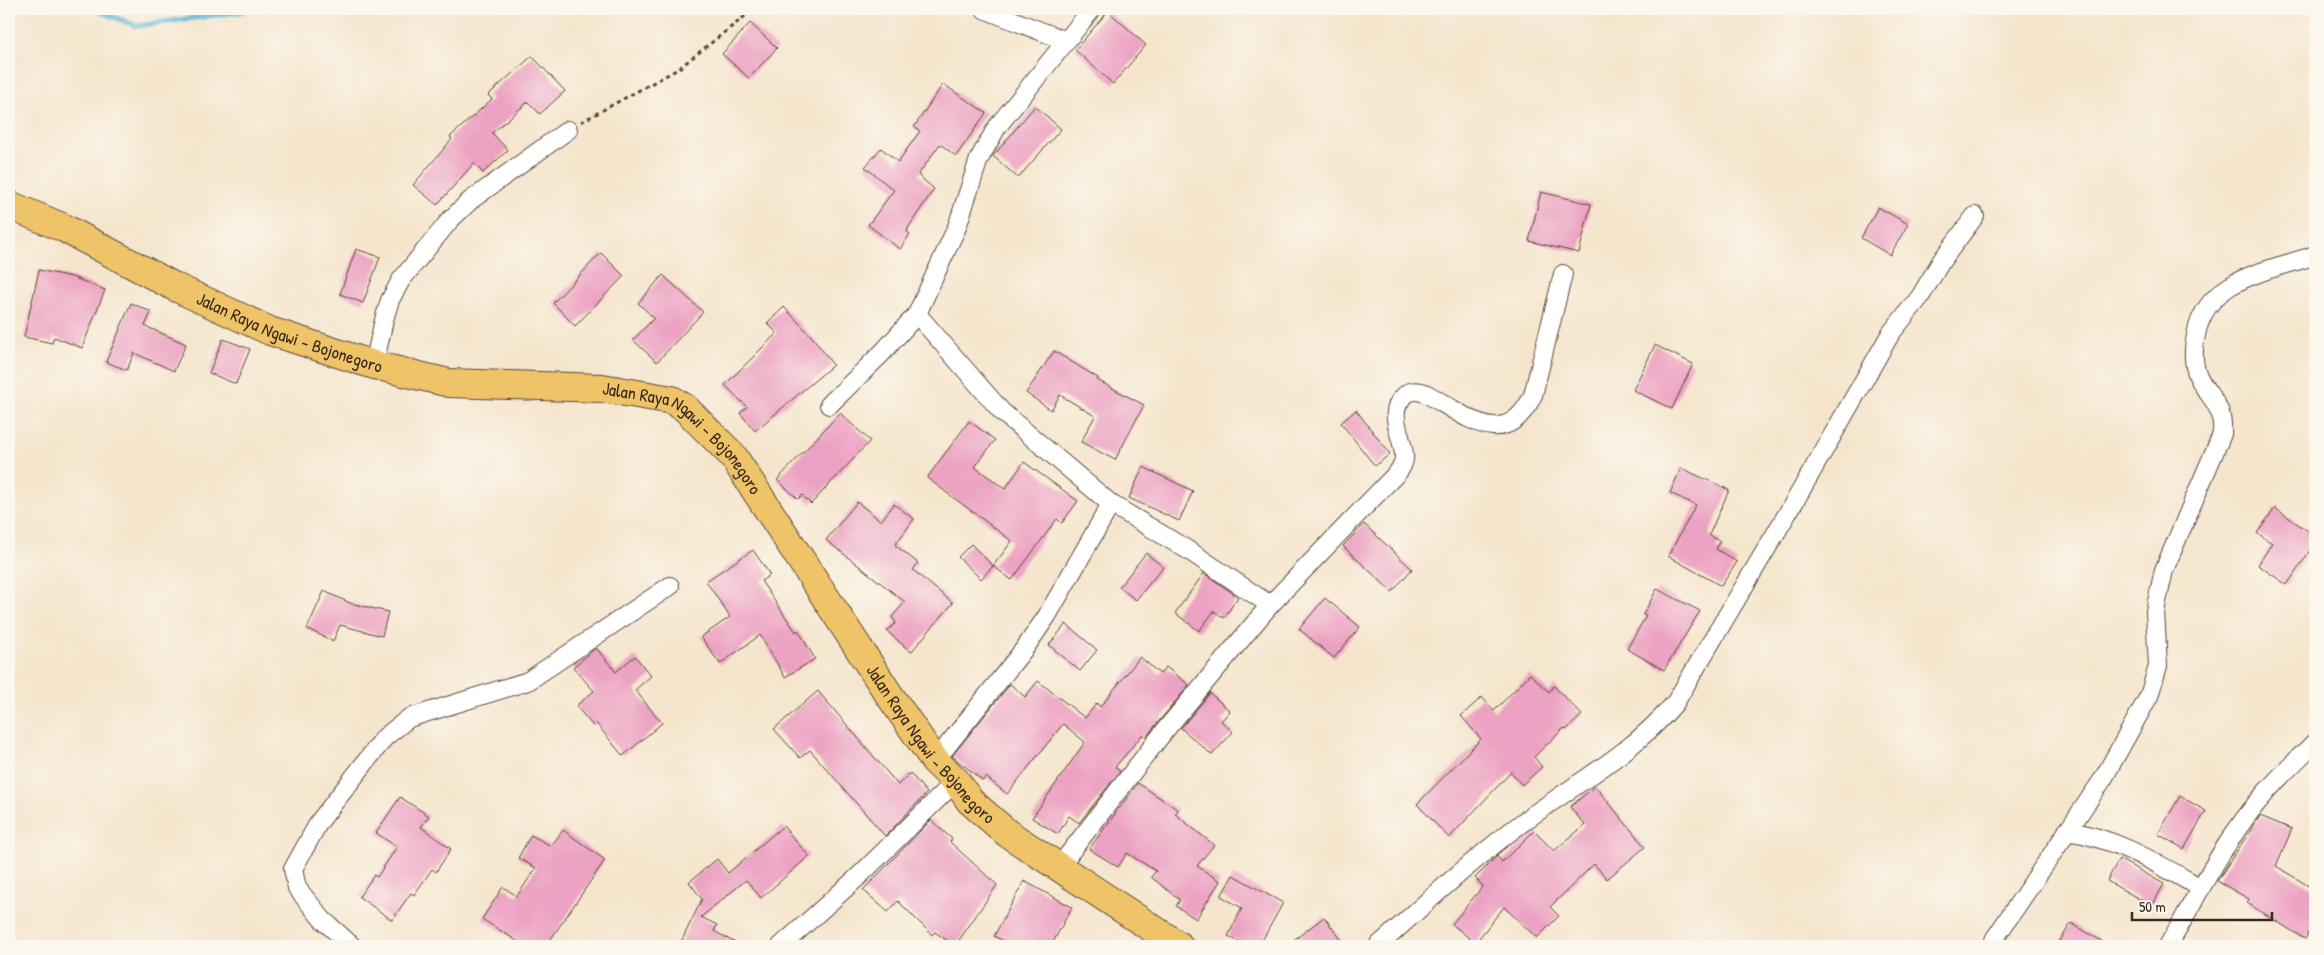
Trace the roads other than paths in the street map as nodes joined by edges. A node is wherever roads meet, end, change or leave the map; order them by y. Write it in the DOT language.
graph roads {
  1 [pos="984,9"];
  2 [pos="1092,9"];
  3 [pos="1066,40"];
  4 [pos="568,130"];
  5 [pos="9,205"];
  6 [pos="1975,216"];
  7 [pos="2315,254"];
  8 [pos="1563,274"];
  9 [pos="917,314"];
  10 [pos="374,365"];
  11 [pos="829,405"];
  12 [pos="1111,504"];
  13 [pos="670,586"];
  14 [pos="1270,605"];
  15 [pos="2315,742"];
  16 [pos="935,761"];
  17 [pos="956,781"];
  18 [pos="2067,831"];
  19 [pos="1058,868"];
  20 [pos="2201,888"];
  21 [pos="351,946"];
  22 [pos="781,946"];
  23 [pos="1179,946"];
  24 [pos="1378,946"];
  25 [pos="1992,946"];
  26 [pos="2168,946"];
  1 -- 3 [label="street"];
  2 -- 3 [label="street"];
  3 -- 9 [label="street"];
  4 -- 10 [label="street"];
  5 -- 10 [label="highway, Jalan Raya Ngawi - Bojonegoro"];
  6 -- 24 [label="street"];
  7 -- 18 [label="street"];
  8 -- 14 [label="street"];
  9 -- 11 [label="street"];
  9 -- 12 [label="street"];
  10 -- 16 [label="highway, Jalan Raya Ngawi - Bojonegoro"];
  12 -- 14 [label="street"];
  12 -- 16 [label="street"];
  13 -- 21 [label="street"];
  14 -- 19 [label="street"];
  15 -- 20 [label="street"];
  16 -- 17 [label="highway, Jalan Raya Ngawi - Bojonegoro"];
  17 -- 19 [label="highway, Jalan Raya Ngawi - Bojonegoro"];
  17 -- 22 [label="street"];
  18 -- 20 [label="street"];
  18 -- 25 [label="street"];
  19 -- 23 [label="highway, Jalan Raya Ngawi - Bojonegoro"];
  20 -- 26 [label="street"];
}
